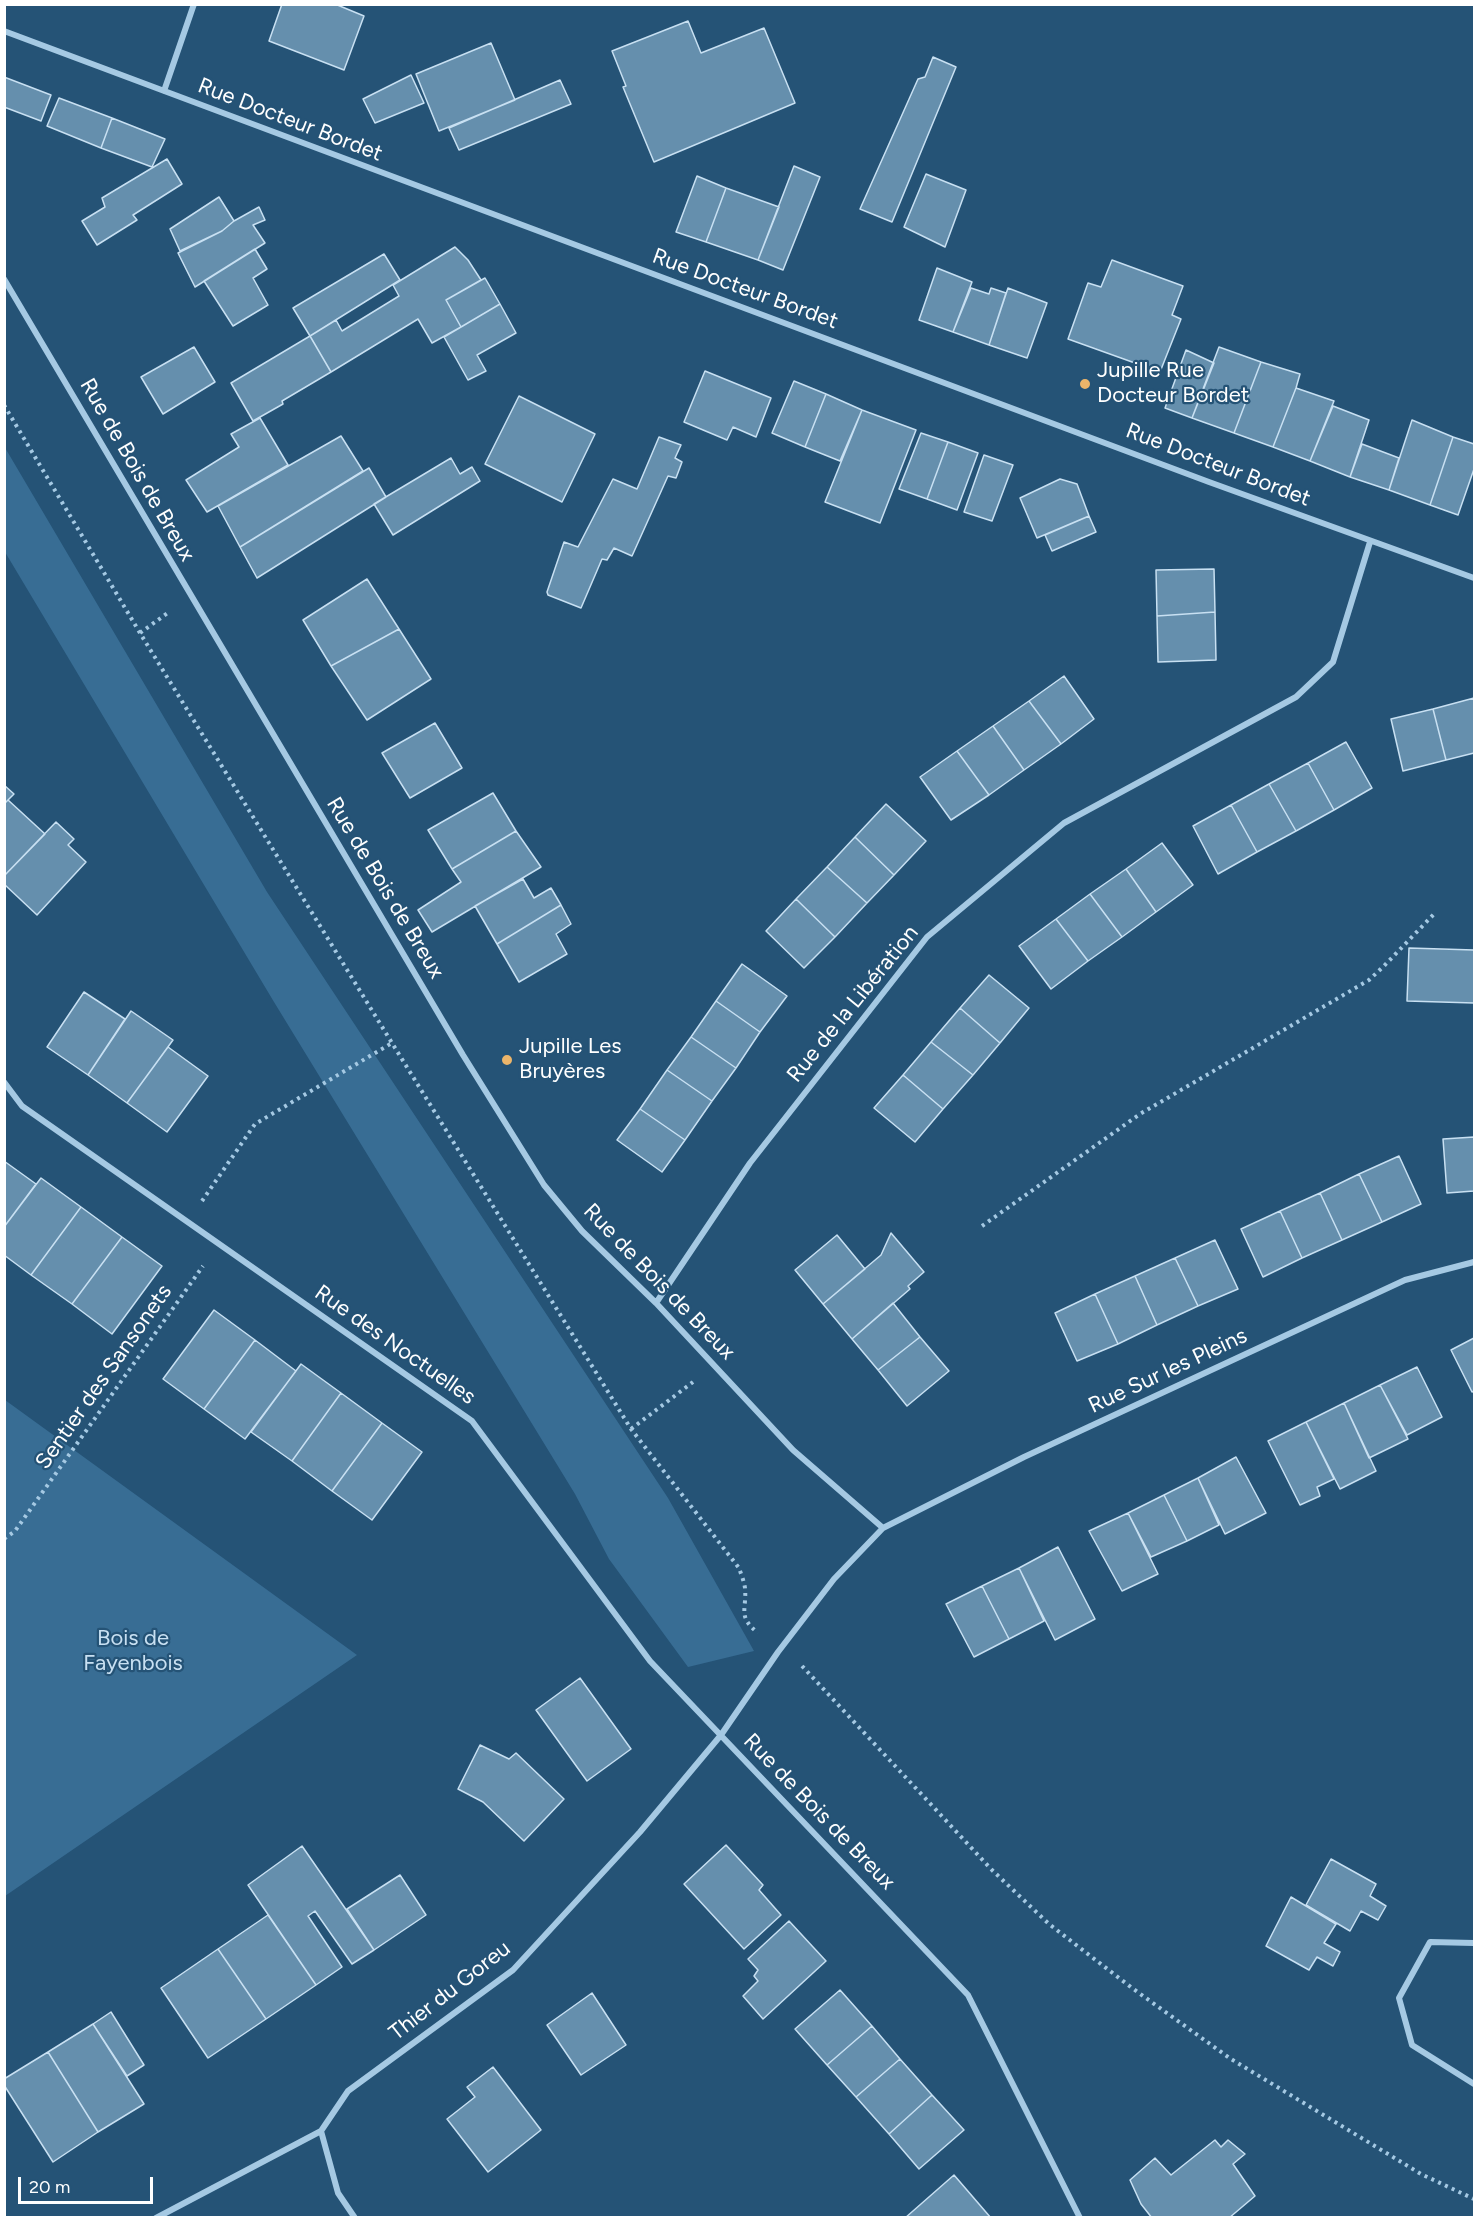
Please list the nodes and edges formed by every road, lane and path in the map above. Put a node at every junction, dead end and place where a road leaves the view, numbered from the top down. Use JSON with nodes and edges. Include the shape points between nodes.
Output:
{"nodes":[{"id":1,"x":194,"y":4,"type":"edge"},
{"id":2,"x":4,"y":31,"type":"edge"},
{"id":3,"x":164,"y":91,"type":"junction"},
{"id":4,"x":4,"y":279,"type":"edge"},
{"id":5,"x":4,"y":405,"type":"edge"},
{"id":6,"x":1370,"y":542,"type":"junction"},
{"id":7,"x":1474,"y":578,"type":"edge"},
{"id":8,"x":191,"y":597,"type":"junction"},
{"id":9,"x":140,"y":633,"type":"junction"},
{"id":10,"x":1434,"y":914,"type":"dead end"},
{"id":11,"x":392,"y":1043,"type":"junction"},
{"id":12,"x":4,"y":1082,"type":"edge"},
{"id":13,"x":188,"y":1222,"type":"junction"},
{"id":14,"x":982,"y":1226,"type":"dead end"},
{"id":15,"x":219,"y":1243,"type":"junction"},
{"id":16,"x":1474,"y":1263,"type":"edge"},
{"id":17,"x":656,"y":1303,"type":"junction"},
{"id":18,"x":715,"y":1365,"type":"junction"},
{"id":19,"x":631,"y":1429,"type":"junction"},
{"id":20,"x":882,"y":1528,"type":"junction"},
{"id":21,"x":4,"y":1539,"type":"edge"},
{"id":22,"x":739,"y":1568,"type":"dead end"},
{"id":23,"x":816,"y":1681,"type":"dead end"},
{"id":24,"x":721,"y":1735,"type":"junction"},
{"id":25,"x":1474,"y":1942,"type":"edge"},
{"id":26,"x":1474,"y":2084,"type":"edge"},
{"id":27,"x":321,"y":2131,"type":"junction"},
{"id":28,"x":1474,"y":2199,"type":"edge"},
{"id":29,"x":156,"y":2217,"type":"edge"},
{"id":30,"x":355,"y":2217,"type":"edge"},
{"id":31,"x":1080,"y":2217,"type":"edge"}],
"edges":[{"from":1,"to":3,"type":"street"},
{"from":2,"to":3,"type":"street","name":"Rue Docteur Bordet"},
{"from":3,"to":6,"type":"street","name":"Rue Docteur Bordet"},
{"from":4,"to":8,"type":"street","name":"Rue de Bois de Breux"},
{"from":5,"to":9,"type":"path"},
{"from":6,"to":7,"type":"street","name":"Rue Docteur Bordet"},
{"from":6,"to":17,"type":"street","name":"Rue de la Libération","via":[[1333,662],[1296,697],[1064,823],[927,937],[750,1163]]},
{"from":8,"to":9,"type":"path"},
{"from":8,"to":17,"type":"street","name":"Rue de Bois de Breux","via":[[544,1185],[582,1231]]},
{"from":9,"to":11,"type":"path"},
{"from":10,"to":14,"type":"path","via":[[1369,980],[1140,1113]]},
{"from":11,"to":13,"type":"path","via":[[255,1124]]},
{"from":11,"to":19,"type":"path"},
{"from":12,"to":13,"type":"street","name":"Rue des Noctuelles","via":[[22,1106]]},
{"from":13,"to":15,"type":"street","name":"Rue des Noctuelles"},
{"from":15,"to":21,"type":"path","name":"Sentier des Sansonets","via":[[15,1531]]},
{"from":15,"to":24,"type":"street","name":"Rue des Noctuelles","via":[[472,1421],[650,1661]]},
{"from":16,"to":20,"type":"street","name":"Rue Sur les Pleins","via":[[1405,1280],[1024,1457]]},
{"from":17,"to":18,"type":"street","name":"Rue de Bois de Breux"},
{"from":18,"to":19,"type":"path"},
{"from":18,"to":20,"type":"street","name":"Rue de Bois de Breux","via":[[793,1450]]},
{"from":19,"to":22,"type":"path"},
{"from":20,"to":24,"type":"street","name":"Rue de Bois de Breux","via":[[834,1579]]},
{"from":23,"to":28,"type":"path","via":[[984,1862],[1049,1924],[1231,2060],[1421,2174]]},
{"from":24,"to":27,"type":"street","name":"Thier du Goreu","via":[[640,1832],[513,1970],[348,2091]]},
{"from":24,"to":31,"type":"street","name":"Rue de Bois de Breux","via":[[968,1995]]},
{"from":25,"to":26,"type":"street","via":[[1430,1942],[1399,1998],[1412,2045]]},
{"from":27,"to":29,"type":"street","name":"Thier du Goreu"},
{"from":27,"to":30,"type":"street","via":[[338,2193]]}]}
